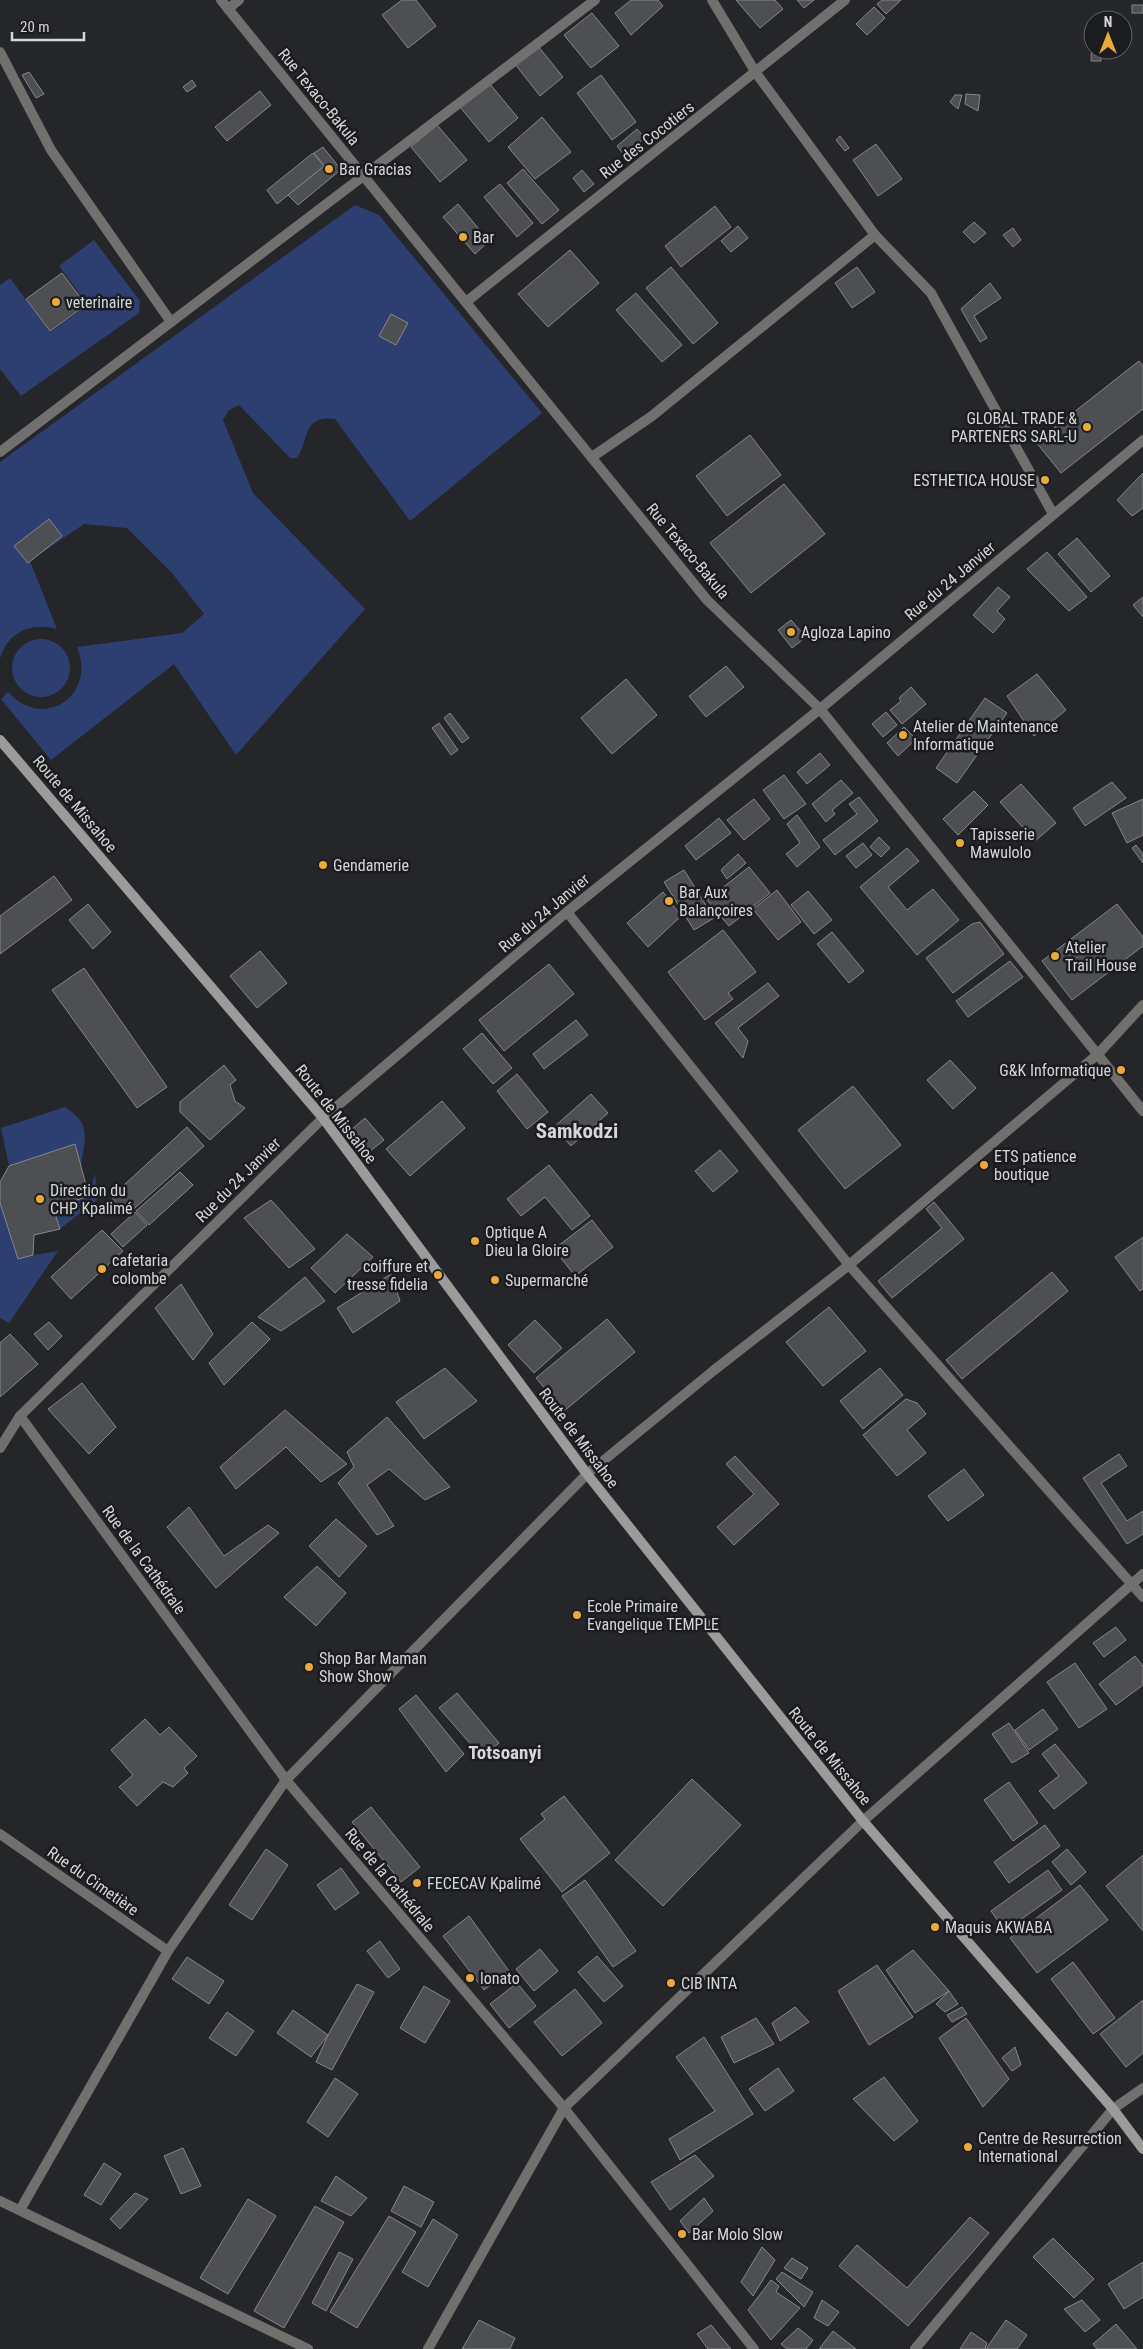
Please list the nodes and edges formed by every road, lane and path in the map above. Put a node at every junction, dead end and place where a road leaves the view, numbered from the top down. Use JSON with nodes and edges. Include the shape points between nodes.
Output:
{"nodes":[{"id":1,"x":221,"y":0,"type":"edge"},
{"id":2,"x":239,"y":0,"type":"edge"},
{"id":3,"x":595,"y":0,"type":"edge"},
{"id":4,"x":712,"y":0,"type":"edge"},
{"id":5,"x":845,"y":0,"type":"edge"},
{"id":6,"x":228,"y":8,"type":"junction"},
{"id":7,"x":0,"y":52,"type":"edge"},
{"id":8,"x":756,"y":73,"type":"junction"},
{"id":9,"x":363,"y":176,"type":"junction"},
{"id":10,"x":875,"y":235,"type":"junction"},
{"id":11,"x":466,"y":302,"type":"junction"},
{"id":12,"x":171,"y":322,"type":"junction"},
{"id":13,"x":1143,"y":440,"type":"edge"},
{"id":14,"x":0,"y":452,"type":"edge"},
{"id":15,"x":592,"y":458,"type":"junction"},
{"id":16,"x":1053,"y":514,"type":"junction"},
{"id":17,"x":820,"y":709,"type":"junction"},
{"id":18,"x":0,"y":740,"type":"edge"},
{"id":19,"x":567,"y":912,"type":"junction"},
{"id":20,"x":1143,"y":1004,"type":"edge"},
{"id":21,"x":1098,"y":1054,"type":"junction"},
{"id":22,"x":1143,"y":1111,"type":"edge"},
{"id":23,"x":323,"y":1118,"type":"junction"},
{"id":24,"x":848,"y":1265,"type":"junction"},
{"id":25,"x":20,"y":1416,"type":"junction"},
{"id":26,"x":0,"y":1448,"type":"edge"},
{"id":27,"x":587,"y":1474,"type":"junction"},
{"id":28,"x":1143,"y":1574,"type":"edge"},
{"id":29,"x":1134,"y":1584,"type":"junction"},
{"id":30,"x":1143,"y":1597,"type":"edge"},
{"id":31,"x":286,"y":1780,"type":"junction"},
{"id":32,"x":863,"y":1821,"type":"junction"},
{"id":33,"x":0,"y":1834,"type":"edge"},
{"id":34,"x":168,"y":1951,"type":"junction"},
{"id":35,"x":1143,"y":2088,"type":"edge"},
{"id":36,"x":564,"y":2108,"type":"junction"},
{"id":37,"x":1113,"y":2109,"type":"junction"},
{"id":38,"x":1143,"y":2149,"type":"edge"},
{"id":39,"x":0,"y":2201,"type":"edge"},
{"id":40,"x":20,"y":2210,"type":"junction"},
{"id":41,"x":308,"y":2349,"type":"edge"},
{"id":42,"x":428,"y":2349,"type":"edge"},
{"id":43,"x":754,"y":2349,"type":"edge"},
{"id":44,"x":915,"y":2349,"type":"edge"}],
"edges":[{"from":1,"to":6,"type":"street","name":"Rue Texaco-Bakula"},
{"from":2,"to":6,"type":"street"},
{"from":3,"to":9,"type":"street"},
{"from":4,"to":8,"type":"street"},
{"from":5,"to":8,"type":"street","name":"Rue des Cocotiers"},
{"from":6,"to":9,"type":"street","name":"Rue Texaco-Bakula"},
{"from":7,"to":12,"type":"street","via":[[51,150]]},
{"from":8,"to":10,"type":"street"},
{"from":8,"to":11,"type":"street","name":"Rue des Cocotiers"},
{"from":9,"to":11,"type":"street","name":"Rue Texaco-Bakula"},
{"from":9,"to":12,"type":"street"},
{"from":10,"to":15,"type":"street","via":[[652,416]]},
{"from":10,"to":16,"type":"street","via":[[931,293]]},
{"from":11,"to":15,"type":"street","name":"Rue Texaco-Bakula"},
{"from":12,"to":14,"type":"street"},
{"from":13,"to":16,"type":"street","name":"Rue du 24 Janvier"},
{"from":15,"to":17,"type":"street","name":"Rue Texaco-Bakula","via":[[707,600]]},
{"from":16,"to":17,"type":"street","name":"Rue du 24 Janvier"},
{"from":17,"to":19,"type":"street","name":"Rue du 24 Janvier"},
{"from":17,"to":21,"type":"street","name":"Rue Texaco-Bakula"},
{"from":18,"to":23,"type":"main road","name":"Route de Missahoe"},
{"from":19,"to":23,"type":"street","name":"Rue du 24 Janvier"},
{"from":19,"to":24,"type":"street"},
{"from":20,"to":21,"type":"street"},
{"from":21,"to":22,"type":"street","name":"Rue Texaco-Bakula"},
{"from":21,"to":24,"type":"street"},
{"from":23,"to":25,"type":"street","name":"Rue du 24 Janvier"},
{"from":23,"to":27,"type":"main road","name":"Route de Missahoe"},
{"from":24,"to":27,"type":"street"},
{"from":24,"to":29,"type":"street"},
{"from":25,"to":26,"type":"street","name":"Rue du 24 Janvier"},
{"from":25,"to":31,"type":"street","name":"Rue de la Cathédrale"},
{"from":27,"to":31,"type":"street"},
{"from":27,"to":32,"type":"main road","name":"Route de Missahoe"},
{"from":28,"to":29,"type":"street"},
{"from":29,"to":30,"type":"street"},
{"from":29,"to":32,"type":"street"},
{"from":31,"to":34,"type":"street"},
{"from":31,"to":36,"type":"street","name":"Rue de la Cathédrale"},
{"from":32,"to":36,"type":"street"},
{"from":32,"to":37,"type":"main road","name":"Route de Missahoe"},
{"from":33,"to":34,"type":"street","name":"Rue du Cimetière"},
{"from":34,"to":40,"type":"street"},
{"from":35,"to":37,"type":"street"},
{"from":36,"to":42,"type":"street"},
{"from":36,"to":43,"type":"street","name":"Rue de la Cathédrale"},
{"from":37,"to":38,"type":"main road","name":"Route de Missahoe"},
{"from":37,"to":44,"type":"street"},
{"from":39,"to":40,"type":"street"},
{"from":40,"to":41,"type":"street"}]}
